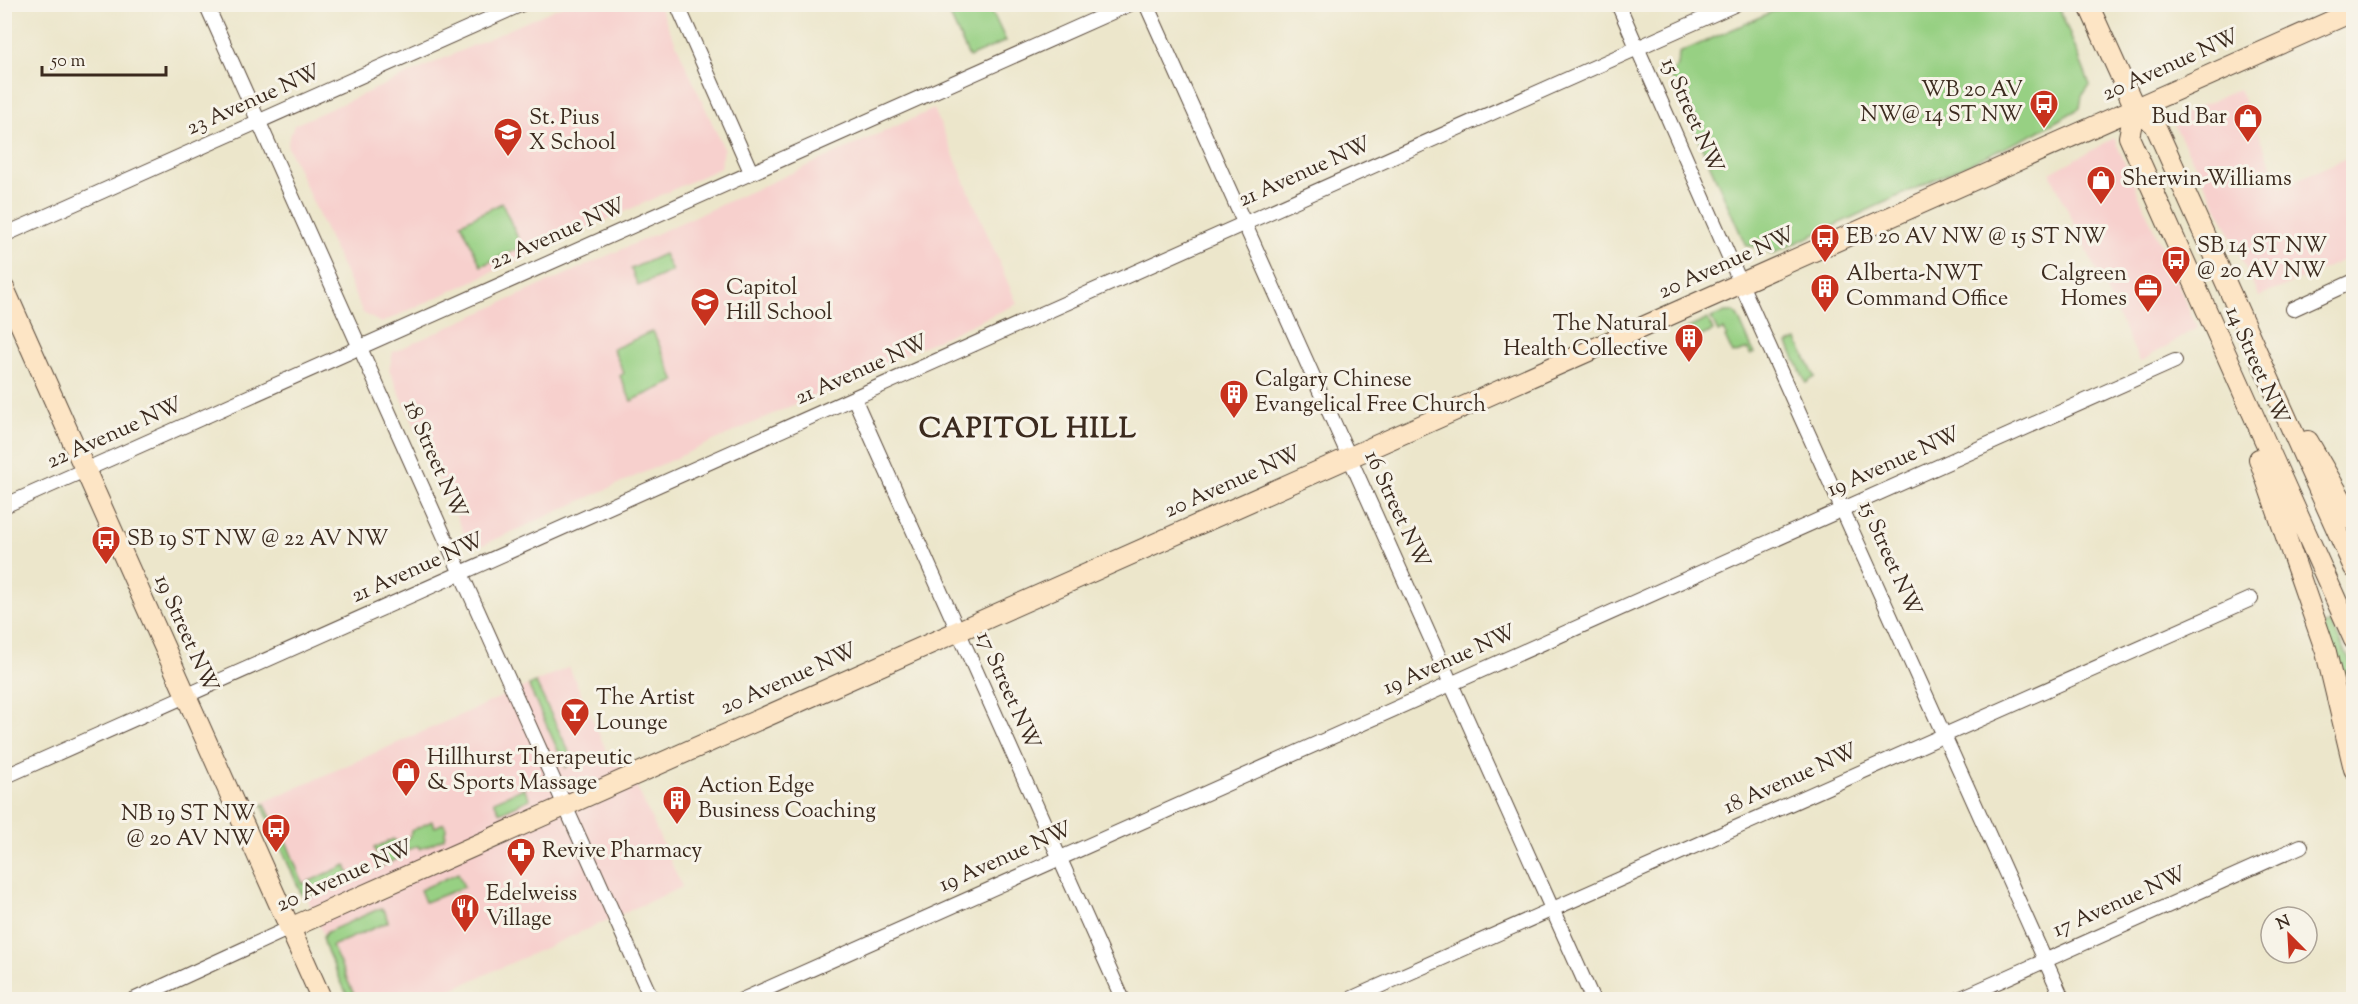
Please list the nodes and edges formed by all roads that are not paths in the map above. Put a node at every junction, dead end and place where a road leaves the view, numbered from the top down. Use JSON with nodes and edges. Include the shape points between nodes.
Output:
{"nodes":[{"id":1,"x":206,"y":4,"type":"edge"},
{"id":2,"x":522,"y":4,"type":"edge"},
{"id":3,"x":677,"y":4,"type":"edge"},
{"id":4,"x":1130,"y":4,"type":"edge"},
{"id":5,"x":1146,"y":4,"type":"edge"},
{"id":6,"x":1618,"y":4,"type":"edge"},
{"id":7,"x":1736,"y":4,"type":"edge"},
{"id":8,"x":2088,"y":4,"type":"edge"},
{"id":9,"x":2354,"y":11,"type":"edge"},
{"id":10,"x":1638,"y":48,"type":"junction"},
{"id":11,"x":2135,"y":108,"type":"junction"},
{"id":12,"x":259,"y":122,"type":"junction"},
{"id":13,"x":751,"y":172,"type":"junction"},
{"id":14,"x":1244,"y":224,"type":"junction"},
{"id":15,"x":4,"y":235,"type":"edge"},
{"id":16,"x":2354,"y":281,"type":"edge"},
{"id":17,"x":1741,"y":284,"type":"junction"},
{"id":18,"x":4,"y":288,"type":"edge"},
{"id":19,"x":2293,"y":309,"type":"dead end"},
{"id":20,"x":360,"y":346,"type":"junction"},
{"id":21,"x":2175,"y":361,"type":"dead end"},
{"id":22,"x":2265,"y":369,"type":"junction"},
{"id":23,"x":2236,"y":381,"type":"junction"},
{"id":24,"x":854,"y":398,"type":"junction"},
{"id":25,"x":1349,"y":458,"type":"junction"},
{"id":26,"x":86,"y":470,"type":"junction"},
{"id":27,"x":4,"y":506,"type":"edge"},
{"id":28,"x":1843,"y":508,"type":"junction"},
{"id":29,"x":2354,"y":521,"type":"edge"},
{"id":30,"x":2354,"y":568,"type":"edge"},
{"id":31,"x":462,"y":572,"type":"junction"},
{"id":32,"x":2251,"y":599,"type":"dead end"},
{"id":33,"x":957,"y":631,"type":"junction"},
{"id":34,"x":2354,"y":640,"type":"edge"},
{"id":35,"x":1451,"y":683,"type":"junction"},
{"id":36,"x":187,"y":695,"type":"junction"},
{"id":37,"x":1944,"y":735,"type":"junction"},
{"id":38,"x":2354,"y":769,"type":"edge"},
{"id":39,"x":4,"y":777,"type":"edge"},
{"id":40,"x":565,"y":806,"type":"junction"},
{"id":41,"x":2301,"y":846,"type":"dead end"},
{"id":42,"x":1059,"y":858,"type":"junction"},
{"id":43,"x":1552,"y":908,"type":"junction"},
{"id":44,"x":290,"y":928,"type":"junction"},
{"id":45,"x":2045,"y":960,"type":"junction"},
{"id":46,"x":133,"y":999,"type":"edge"},
{"id":47,"x":322,"y":999,"type":"edge"},
{"id":48,"x":652,"y":999,"type":"edge"},
{"id":49,"x":742,"y":999,"type":"edge"},
{"id":50,"x":1124,"y":999,"type":"edge"},
{"id":51,"x":1348,"y":999,"type":"edge"},
{"id":52,"x":1593,"y":999,"type":"edge"},
{"id":53,"x":1957,"y":999,"type":"edge"},
{"id":54,"x":2063,"y":999,"type":"edge"}],
"edges":[{"from":1,"to":12,"type":"street","name":"18 Street NW"},
{"from":2,"to":12,"type":"street","name":"23 Avenue NW"},
{"from":3,"to":13,"type":"street"},
{"from":4,"to":13,"type":"street","name":"22 Avenue NW"},
{"from":5,"to":14,"type":"street","name":"16 Street NW"},
{"from":6,"to":10,"type":"street","name":"15 Street NW"},
{"from":7,"to":10,"type":"street","name":"21 Avenue NW"},
{"from":8,"to":11,"type":"street","name":"14 Street NW"},
{"from":9,"to":11,"type":"street","name":"20 Avenue NW"},
{"from":10,"to":14,"type":"street","name":"21 Avenue NW"},
{"from":10,"to":17,"type":"street","name":"15 Street NW"},
{"from":11,"to":17,"type":"street","name":"20 Avenue NW"},
{"from":11,"to":22,"type":"street","name":"14 Street NW","via":[[2156,125]]},
{"from":11,"to":23,"type":"street","name":"14 Street NW","via":[[2129,137]]},
{"from":12,"to":15,"type":"street","name":"23 Avenue NW"},
{"from":12,"to":20,"type":"street","name":"18 Street NW"},
{"from":13,"to":20,"type":"street","name":"22 Avenue NW"},
{"from":14,"to":24,"type":"street","name":"21 Avenue NW"},
{"from":14,"to":25,"type":"street","name":"16 Street NW"},
{"from":16,"to":19,"type":"street"},
{"from":17,"to":25,"type":"street","name":"20 Avenue NW"},
{"from":17,"to":28,"type":"street","name":"15 Street NW"},
{"from":18,"to":26,"type":"street","name":"19 Street NW"},
{"from":20,"to":26,"type":"street","name":"22 Avenue NW"},
{"from":20,"to":31,"type":"street","name":"18 Street NW"},
{"from":21,"to":28,"type":"street","name":"19 Avenue NW"},
{"from":22,"to":29,"type":"street"},
{"from":22,"to":30,"type":"street","name":"14 Street NW"},
{"from":23,"to":34,"type":"street","name":"14 Street NW"},
{"from":23,"to":38,"type":"street","via":[[2326,652]]},
{"from":24,"to":31,"type":"street","name":"21 Avenue NW"},
{"from":24,"to":33,"type":"street","name":"17 Street NW"},
{"from":25,"to":33,"type":"street","name":"20 Avenue NW"},
{"from":25,"to":35,"type":"street","name":"16 Street NW"},
{"from":26,"to":27,"type":"street","name":"22 Avenue NW"},
{"from":26,"to":36,"type":"street","name":"19 Street NW"},
{"from":28,"to":35,"type":"street","name":"19 Avenue NW"},
{"from":28,"to":37,"type":"street","name":"15 Street NW"},
{"from":31,"to":36,"type":"street","name":"21 Avenue NW"},
{"from":31,"to":40,"type":"street","name":"18 Street NW"},
{"from":32,"to":37,"type":"street","name":"18 Avenue NW"},
{"from":33,"to":40,"type":"street","name":"20 Avenue NW"},
{"from":33,"to":42,"type":"street","name":"17 Street NW"},
{"from":35,"to":42,"type":"street","name":"19 Avenue NW"},
{"from":35,"to":43,"type":"street","name":"16 Street NW"},
{"from":36,"to":39,"type":"street","name":"21 Avenue NW"},
{"from":36,"to":44,"type":"street","name":"19 Street NW"},
{"from":37,"to":43,"type":"street","name":"18 Avenue NW"},
{"from":37,"to":45,"type":"street","name":"15 Street NW"},
{"from":40,"to":44,"type":"street","name":"20 Avenue NW"},
{"from":40,"to":48,"type":"street","name":"18 Street NW"},
{"from":41,"to":45,"type":"street","name":"17 Avenue NW"},
{"from":42,"to":49,"type":"street","name":"19 Avenue NW"},
{"from":42,"to":50,"type":"street","name":"17 Street NW"},
{"from":43,"to":51,"type":"street","name":"18 Avenue NW"},
{"from":43,"to":52,"type":"street","name":"16 Street NW"},
{"from":44,"to":46,"type":"street","name":"20 Avenue NW"},
{"from":44,"to":47,"type":"street","name":"19 Street NW"},
{"from":45,"to":53,"type":"street","name":"17 Avenue NW"},
{"from":45,"to":54,"type":"street","name":"15 Street NW"}]}
